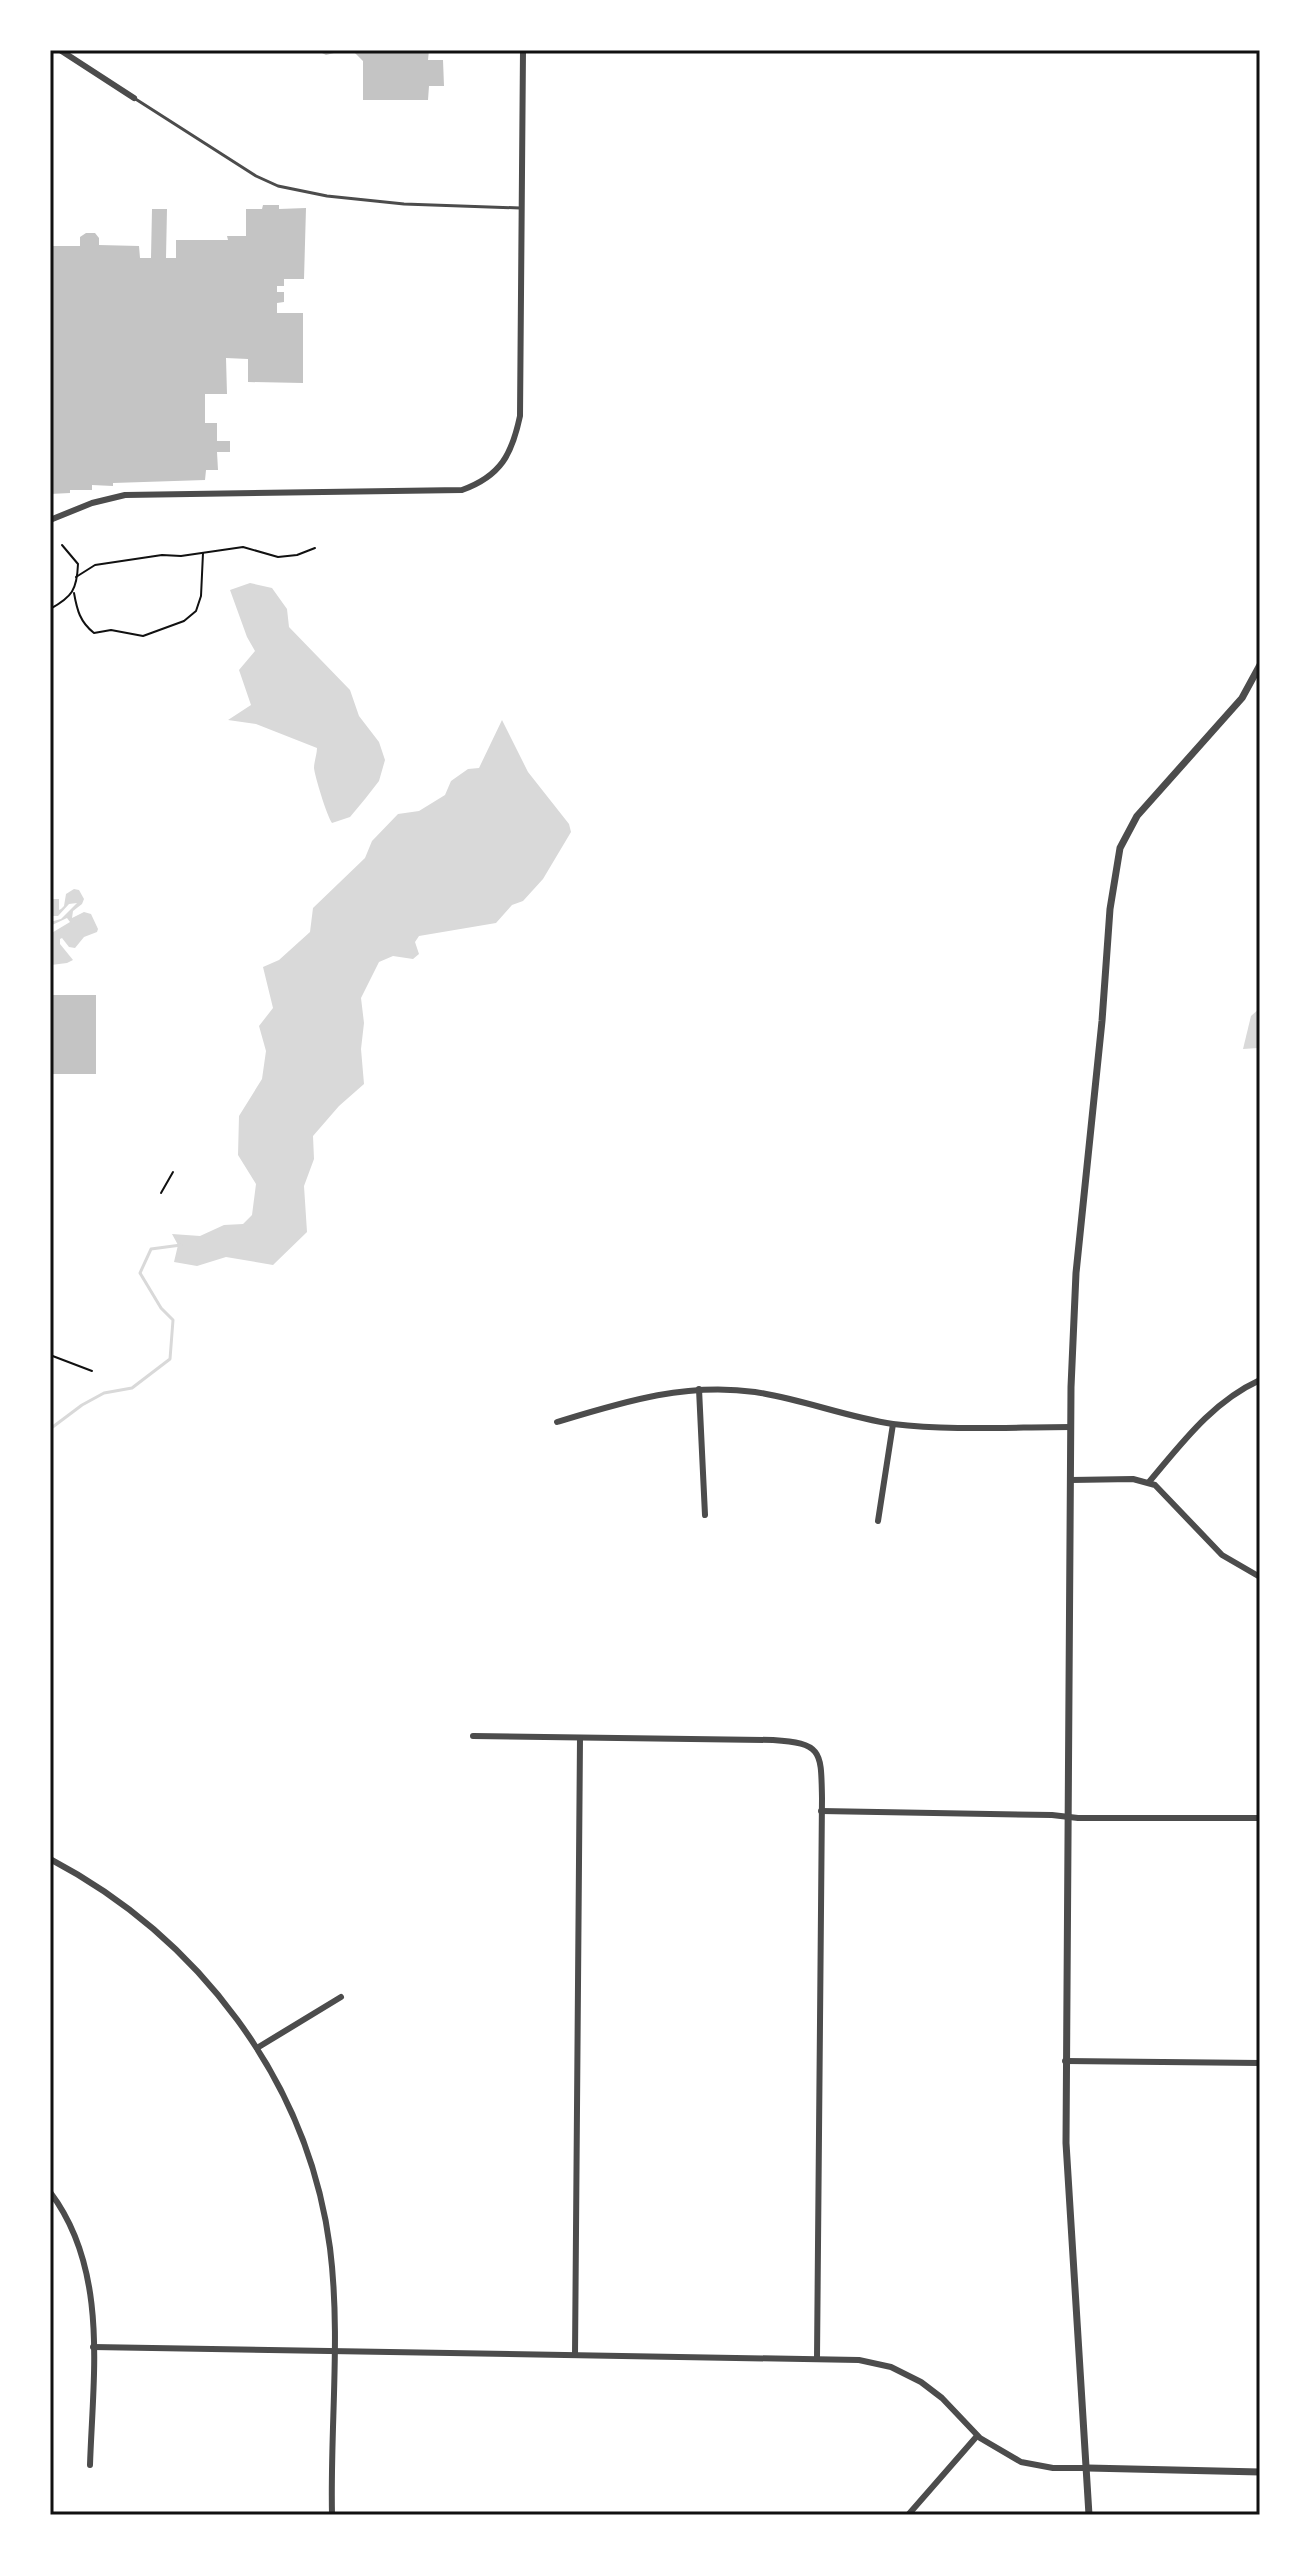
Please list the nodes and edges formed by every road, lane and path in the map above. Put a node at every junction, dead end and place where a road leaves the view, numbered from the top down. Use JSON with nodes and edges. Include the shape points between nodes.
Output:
{"nodes":[{"id":1,"x":60,"y":50,"type":"edge"},
{"id":2,"x":523,"y":50,"type":"edge"},
{"id":3,"x":134,"y":98,"type":"joint"},
{"id":4,"x":523,"y":208,"type":"junction"},
{"id":5,"x":50,"y":520,"type":"edge"},
{"id":6,"x":62,"y":545,"type":"dead end"},
{"id":7,"x":315,"y":548,"type":"dead end"},
{"id":8,"x":203,"y":553,"type":"junction"},
{"id":9,"x":76,"y":577,"type":"junction"},
{"id":10,"x":74,"y":593,"type":"junction"},
{"id":11,"x":50,"y":609,"type":"edge"},
{"id":12,"x":1260,"y":665,"type":"edge"},
{"id":13,"x":173,"y":1172,"type":"dead end"},
{"id":14,"x":161,"y":1193,"type":"dead end"},
{"id":15,"x":50,"y":1355,"type":"edge"},
{"id":16,"x":92,"y":1371,"type":"dead end"},
{"id":17,"x":1260,"y":1380,"type":"edge"},
{"id":18,"x":699,"y":1389,"type":"junction"},
{"id":19,"x":557,"y":1422,"type":"dead end"},
{"id":20,"x":893,"y":1424,"type":"junction"},
{"id":21,"x":1071,"y":1427,"type":"junction"},
{"id":22,"x":1071,"y":1480,"type":"junction"},
{"id":23,"x":1149,"y":1482,"type":"junction"},
{"id":24,"x":705,"y":1515,"type":"dead end"},
{"id":25,"x":878,"y":1521,"type":"dead end"},
{"id":26,"x":1260,"y":1577,"type":"edge"},
{"id":27,"x":473,"y":1736,"type":"dead end"},
{"id":28,"x":580,"y":1738,"type":"junction"},
{"id":29,"x":821,"y":1811,"type":"junction"},
{"id":30,"x":1068,"y":1817,"type":"junction"},
{"id":31,"x":1260,"y":1818,"type":"edge"},
{"id":32,"x":50,"y":1859,"type":"edge"},
{"id":33,"x":341,"y":1997,"type":"dead end"},
{"id":34,"x":257,"y":2048,"type":"junction"},
{"id":35,"x":1065,"y":2061,"type":"junction"},
{"id":36,"x":1260,"y":2063,"type":"edge"},
{"id":37,"x":50,"y":2192,"type":"edge"},
{"id":38,"x":93,"y":2347,"type":"junction"},
{"id":39,"x":333,"y":2352,"type":"junction"},
{"id":40,"x":575,"y":2355,"type":"junction"},
{"id":41,"x":817,"y":2358,"type":"junction"},
{"id":42,"x":977,"y":2436,"type":"junction"},
{"id":43,"x":90,"y":2465,"type":"dead end"},
{"id":44,"x":1088,"y":2468,"type":"junction"},
{"id":45,"x":1260,"y":2472,"type":"edge"},
{"id":46,"x":332,"y":2515,"type":"edge"},
{"id":47,"x":908,"y":2515,"type":"edge"},
{"id":48,"x":1089,"y":2515,"type":"edge"}],
"edges":[{"from":1,"to":3,"type":"street"},
{"from":2,"to":4,"type":"street"},
{"from":3,"to":4,"type":"lane","via":[[278,186],[404,204]]},
{"from":4,"to":5,"type":"street","via":[[520,416],[505,461],[491,475],[462,490],[439,492],[127,495]]},
{"from":6,"to":9,"type":"path","via":[[78,564]]},
{"from":7,"to":8,"type":"path","via":[[278,557],[243,547]]},
{"from":8,"to":9,"type":"path","via":[[95,565]]},
{"from":8,"to":10,"type":"path","via":[[196,611],[153,634],[94,633],[84,625]]},
{"from":9,"to":10,"type":"path"},
{"from":10,"to":11,"type":"path"},
{"from":12,"to":21,"type":"street","via":[[1247,692],[1137,816],[1120,848],[1075,1284]]},
{"from":13,"to":14,"type":"path"},
{"from":15,"to":16,"type":"path"},
{"from":17,"to":23,"type":"street","via":[[1214,1409]]},
{"from":18,"to":19,"type":"street","via":[[650,1395]]},
{"from":18,"to":20,"type":"street","via":[[755,1392]]},
{"from":18,"to":24,"type":"street"},
{"from":20,"to":21,"type":"street"},
{"from":20,"to":25,"type":"street"},
{"from":21,"to":22,"type":"street"},
{"from":22,"to":23,"type":"street"},
{"from":22,"to":30,"type":"street"},
{"from":23,"to":26,"type":"street","via":[[1222,1555]]},
{"from":27,"to":28,"type":"street"},
{"from":28,"to":29,"type":"street","via":[[805,1743],[821,1766]]},
{"from":28,"to":40,"type":"street"},
{"from":29,"to":30,"type":"street"},
{"from":29,"to":41,"type":"street"},
{"from":30,"to":31,"type":"street"},
{"from":30,"to":35,"type":"street"},
{"from":32,"to":34,"type":"street","via":[[161,1933],[212,1986]]},
{"from":33,"to":34,"type":"street"},
{"from":34,"to":39,"type":"street","via":[[296,2124],[318,2193],[330,2249]]},
{"from":35,"to":36,"type":"street"},
{"from":35,"to":44,"type":"street"},
{"from":37,"to":38,"type":"street","via":[[74,2234],[89,2280]]},
{"from":38,"to":39,"type":"street"},
{"from":38,"to":43,"type":"street"},
{"from":39,"to":40,"type":"street"},
{"from":39,"to":46,"type":"street"},
{"from":40,"to":41,"type":"street"},
{"from":41,"to":42,"type":"street","via":[[871,2361],[901,2371],[932,2389]]},
{"from":42,"to":44,"type":"street","via":[[1033,2466]]},
{"from":42,"to":47,"type":"street"},
{"from":44,"to":45,"type":"street"},
{"from":44,"to":48,"type":"street"}]}
